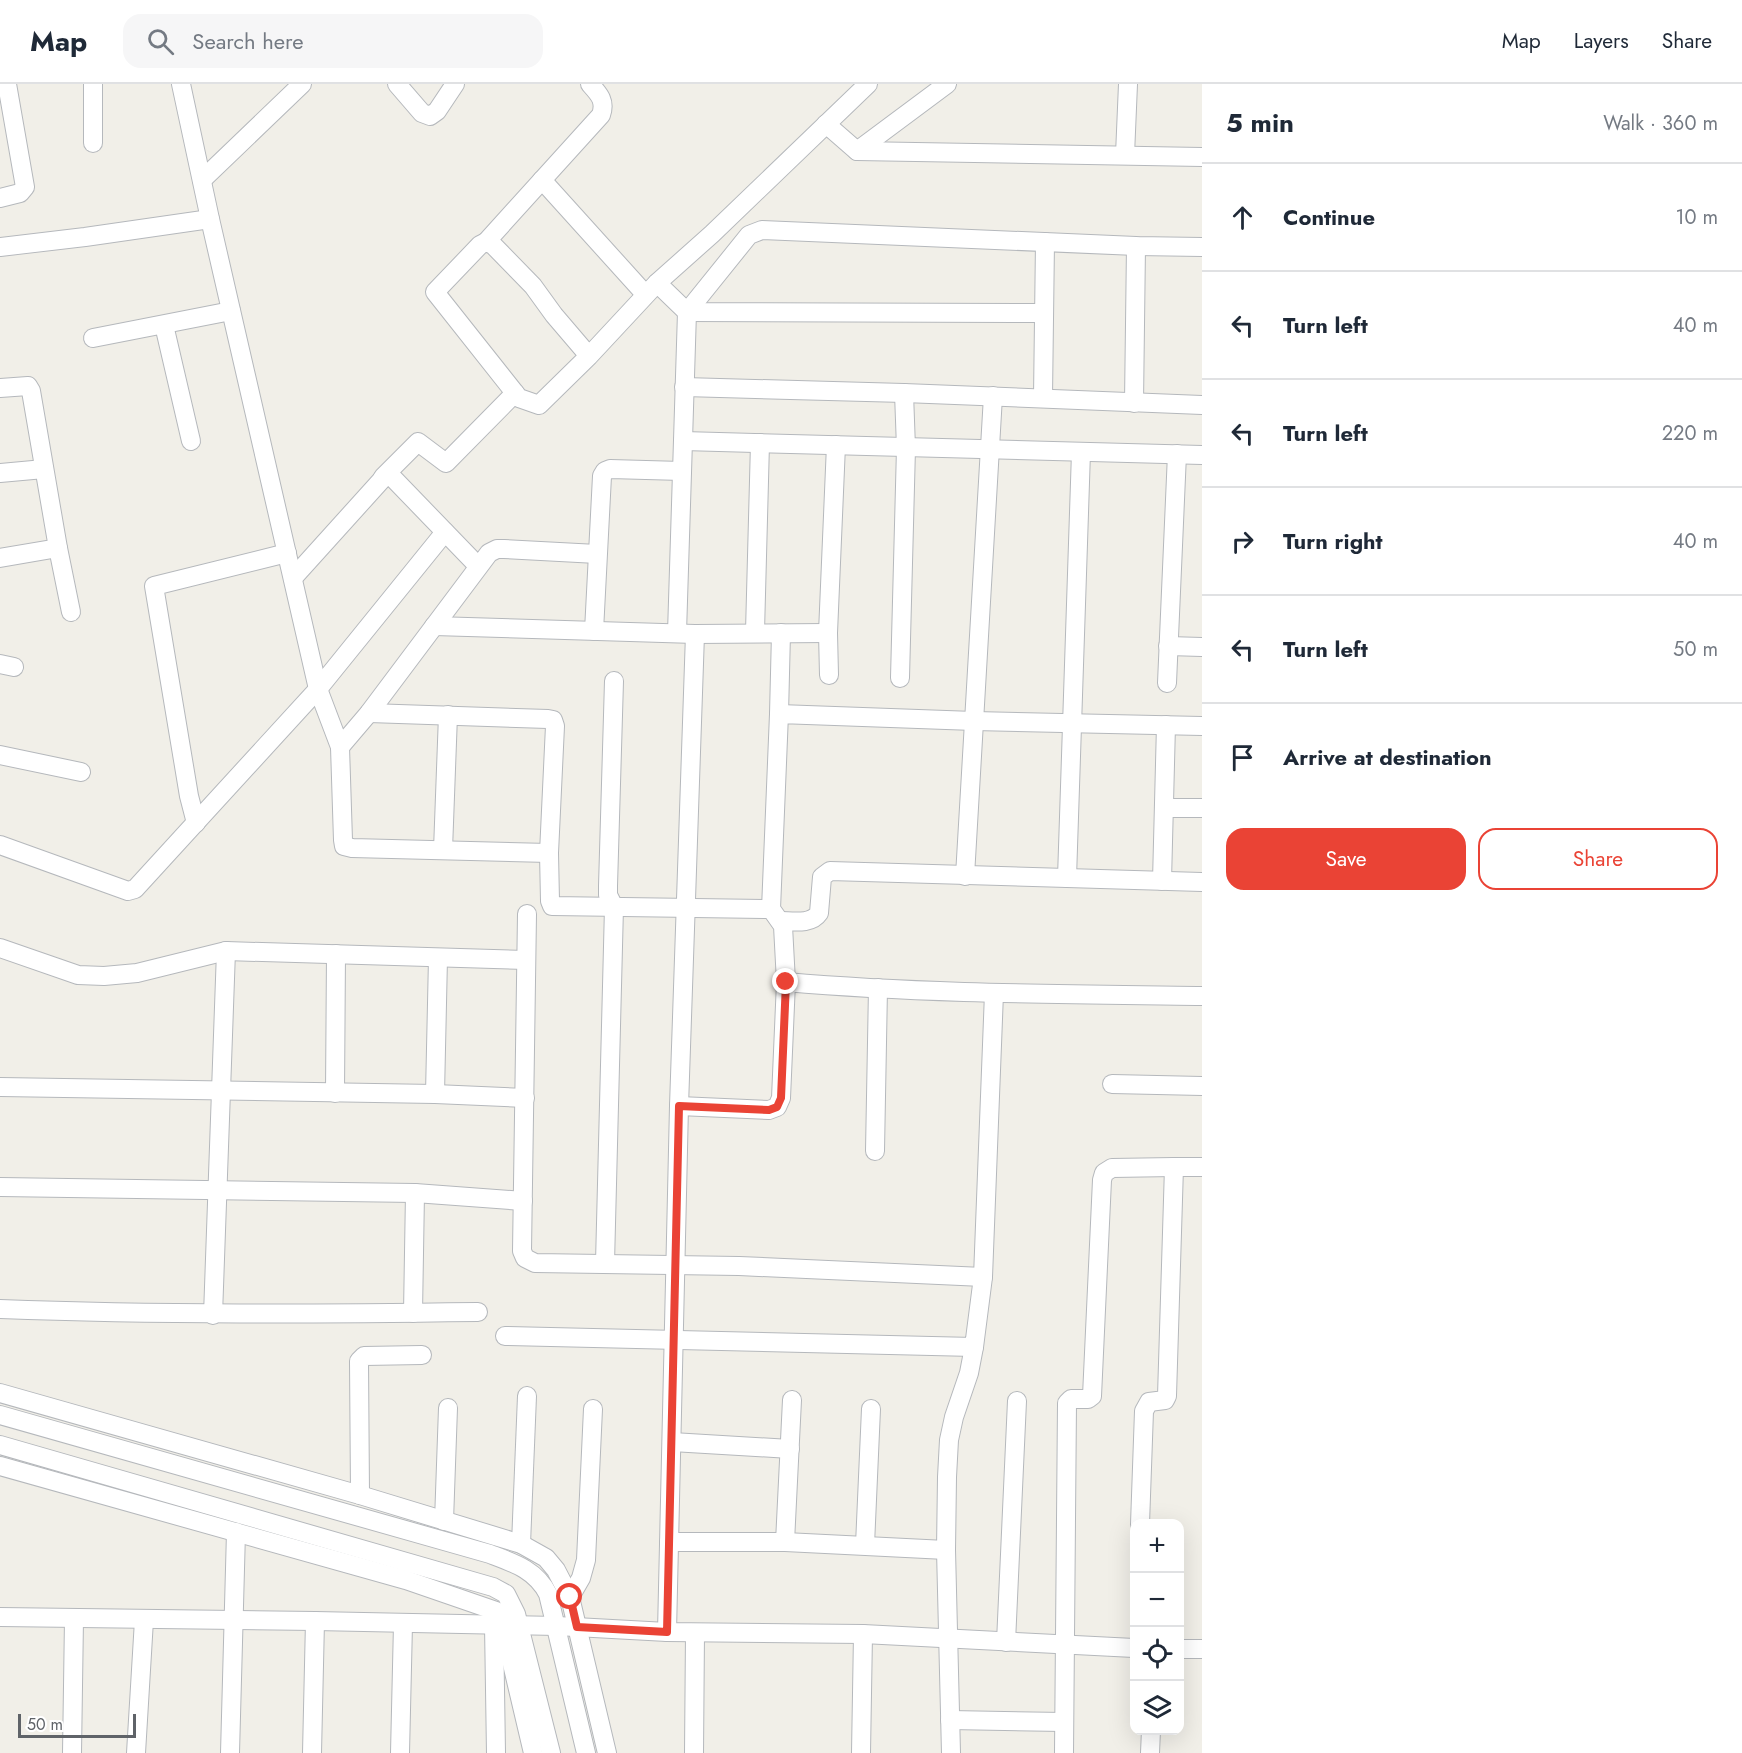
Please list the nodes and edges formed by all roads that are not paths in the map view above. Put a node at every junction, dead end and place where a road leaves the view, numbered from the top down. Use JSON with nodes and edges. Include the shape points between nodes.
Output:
{"nodes":[{"id":1,"x":7,"y":84,"type":"edge"},
{"id":2,"x":93,"y":84,"type":"edge"},
{"id":3,"x":181,"y":84,"type":"edge"},
{"id":4,"x":302,"y":84,"type":"edge"},
{"id":5,"x":398,"y":84,"type":"edge"},
{"id":6,"x":455,"y":84,"type":"edge"},
{"id":7,"x":590,"y":84,"type":"edge"},
{"id":8,"x":868,"y":84,"type":"edge"},
{"id":9,"x":947,"y":84,"type":"edge"},
{"id":10,"x":1128,"y":84,"type":"edge"},
{"id":11,"x":826,"y":124,"type":"junction"},
{"id":12,"x":93,"y":143,"type":"dead end"},
{"id":13,"x":857,"y":151,"type":"junction"},
{"id":14,"x":1125,"y":155,"type":"junction"},
{"id":15,"x":1202,"y":157,"type":"edge"},
{"id":16,"x":202,"y":180,"type":"junction"},
{"id":17,"x":542,"y":180,"type":"junction"},
{"id":18,"x":0,"y":198,"type":"edge"},
{"id":19,"x":210,"y":219,"type":"junction"},
{"id":20,"x":486,"y":242,"type":"junction"},
{"id":21,"x":1045,"y":242,"type":"junction"},
{"id":22,"x":1136,"y":246,"type":"junction"},
{"id":23,"x":0,"y":247,"type":"edge"},
{"id":24,"x":1202,"y":247,"type":"edge"},
{"id":25,"x":651,"y":289,"type":"junction"},
{"id":26,"x":231,"y":310,"type":"junction"},
{"id":27,"x":687,"y":312,"type":"junction"},
{"id":28,"x":1044,"y":314,"type":"junction"},
{"id":29,"x":164,"y":325,"type":"junction"},
{"id":30,"x":93,"y":338,"type":"dead end"},
{"id":31,"x":589,"y":356,"type":"junction"},
{"id":32,"x":684,"y":387,"type":"junction"},
{"id":33,"x":0,"y":388,"type":"edge"},
{"id":34,"x":515,"y":393,"type":"junction"},
{"id":35,"x":904,"y":393,"type":"junction"},
{"id":36,"x":993,"y":396,"type":"junction"},
{"id":37,"x":1043,"y":398,"type":"junction"},
{"id":38,"x":1134,"y":403,"type":"junction"},
{"id":39,"x":1202,"y":405,"type":"edge"},
{"id":40,"x":190,"y":441,"type":"dead end"},
{"id":41,"x":683,"y":441,"type":"junction"},
{"id":42,"x":760,"y":443,"type":"junction"},
{"id":43,"x":836,"y":445,"type":"junction"},
{"id":44,"x":906,"y":448,"type":"junction"},
{"id":45,"x":989,"y":448,"type":"junction"},
{"id":46,"x":1081,"y":452,"type":"junction"},
{"id":47,"x":1177,"y":454,"type":"junction"},
{"id":48,"x":1202,"y":455,"type":"edge"},
{"id":49,"x":44,"y":469,"type":"junction"},
{"id":50,"x":682,"y":471,"type":"junction"},
{"id":51,"x":0,"y":473,"type":"edge"},
{"id":52,"x":384,"y":477,"type":"junction"},
{"id":53,"x":445,"y":532,"type":"junction"},
{"id":54,"x":58,"y":548,"type":"junction"},
{"id":55,"x":287,"y":553,"type":"junction"},
{"id":56,"x":597,"y":554,"type":"junction"},
{"id":57,"x":0,"y":558,"type":"edge"},
{"id":58,"x":478,"y":566,"type":"junction"},
{"id":59,"x":293,"y":578,"type":"junction"},
{"id":60,"x":72,"y":612,"type":"dead end"},
{"id":61,"x":434,"y":626,"type":"junction"},
{"id":62,"x":594,"y":631,"type":"junction"},
{"id":63,"x":755,"y":632,"type":"junction"},
{"id":64,"x":781,"y":633,"type":"junction"},
{"id":65,"x":828,"y":633,"type":"junction"},
{"id":66,"x":686,"y":634,"type":"junction"},
{"id":67,"x":1168,"y":646,"type":"junction"},
{"id":68,"x":1202,"y":647,"type":"edge"},
{"id":69,"x":829,"y":675,"type":"dead end"},
{"id":70,"x":900,"y":678,"type":"dead end"},
{"id":71,"x":614,"y":681,"type":"dead end"},
{"id":72,"x":1167,"y":683,"type":"dead end"},
{"id":73,"x":318,"y":689,"type":"junction"},
{"id":74,"x":369,"y":713,"type":"junction"},
{"id":75,"x":779,"y":714,"type":"junction"},
{"id":76,"x":448,"y":715,"type":"junction"},
{"id":77,"x":974,"y":722,"type":"junction"},
{"id":78,"x":1071,"y":722,"type":"junction"},
{"id":79,"x":1166,"y":725,"type":"junction"},
{"id":80,"x":1202,"y":726,"type":"edge"},
{"id":81,"x":340,"y":747,"type":"junction"},
{"id":82,"x":0,"y":755,"type":"edge"},
{"id":83,"x":81,"y":772,"type":"dead end"},
{"id":84,"x":1164,"y":808,"type":"junction"},
{"id":85,"x":1202,"y":808,"type":"edge"},
{"id":86,"x":196,"y":823,"type":"junction"},
{"id":87,"x":0,"y":845,"type":"edge"},
{"id":88,"x":444,"y":850,"type":"junction"},
{"id":89,"x":549,"y":853,"type":"junction"},
{"id":90,"x":965,"y":876,"type":"junction"},
{"id":91,"x":1066,"y":878,"type":"junction"},
{"id":92,"x":1162,"y":881,"type":"junction"},
{"id":93,"x":1202,"y":882,"type":"edge"},
{"id":94,"x":614,"y":907,"type":"junction"},
{"id":95,"x":686,"y":908,"type":"junction"},
{"id":96,"x":527,"y":914,"type":"dead end"},
{"id":97,"x":776,"y":915,"type":"junction"},
{"id":98,"x":0,"y":948,"type":"edge"},
{"id":99,"x":226,"y":951,"type":"junction"},
{"id":100,"x":336,"y":954,"type":"junction"},
{"id":101,"x":438,"y":958,"type":"junction"},
{"id":102,"x":525,"y":960,"type":"junction"},
{"id":103,"x":786,"y":982,"type":"junction"},
{"id":104,"x":878,"y":988,"type":"junction"},
{"id":105,"x":994,"y":993,"type":"junction"},
{"id":106,"x":1202,"y":996,"type":"edge"},
{"id":107,"x":1112,"y":1084,"type":"dead end"},
{"id":108,"x":1202,"y":1086,"type":"edge"},
{"id":109,"x":0,"y":1087,"type":"edge"},
{"id":110,"x":221,"y":1091,"type":"junction"},
{"id":111,"x":335,"y":1093,"type":"junction"},
{"id":112,"x":435,"y":1094,"type":"junction"},
{"id":113,"x":525,"y":1098,"type":"junction"},
{"id":114,"x":679,"y":1106,"type":"junction"},
{"id":115,"x":875,"y":1150,"type":"dead end"},
{"id":116,"x":1174,"y":1167,"type":"junction"},
{"id":117,"x":1202,"y":1167,"type":"edge"},
{"id":118,"x":0,"y":1187,"type":"edge"},
{"id":119,"x":218,"y":1189,"type":"junction"},
{"id":120,"x":415,"y":1194,"type":"junction"},
{"id":121,"x":523,"y":1201,"type":"junction"},
{"id":122,"x":605,"y":1263,"type":"junction"},
{"id":123,"x":676,"y":1264,"type":"junction"},
{"id":124,"x":983,"y":1277,"type":"junction"},
{"id":125,"x":0,"y":1310,"type":"edge"},
{"id":126,"x":478,"y":1312,"type":"dead end"},
{"id":127,"x":412,"y":1313,"type":"junction"},
{"id":128,"x":213,"y":1315,"type":"junction"},
{"id":129,"x":505,"y":1336,"type":"dead end"},
{"id":130,"x":675,"y":1341,"type":"junction"},
{"id":131,"x":974,"y":1347,"type":"junction"},
{"id":132,"x":422,"y":1355,"type":"dead end"},
{"id":133,"x":0,"y":1393,"type":"edge"},
{"id":134,"x":527,"y":1396,"type":"dead end"},
{"id":135,"x":792,"y":1400,"type":"dead end"},
{"id":136,"x":1017,"y":1401,"type":"dead end"},
{"id":137,"x":448,"y":1408,"type":"dead end"},
{"id":138,"x":593,"y":1409,"type":"dead end"},
{"id":139,"x":871,"y":1409,"type":"dead end"},
{"id":140,"x":0,"y":1415,"type":"edge"},
{"id":141,"x":672,"y":1442,"type":"junction"},
{"id":142,"x":0,"y":1445,"type":"edge"},
{"id":143,"x":790,"y":1449,"type":"junction"},
{"id":144,"x":0,"y":1466,"type":"edge"},
{"id":145,"x":360,"y":1495,"type":"junction"},
{"id":146,"x":1140,"y":1519,"type":"edge"},
{"id":147,"x":444,"y":1521,"type":"junction"},
{"id":148,"x":236,"y":1532,"type":"junction"},
{"id":149,"x":669,"y":1542,"type":"junction"},
{"id":150,"x":785,"y":1542,"type":"junction"},
{"id":151,"x":520,"y":1544,"type":"junction"},
{"id":152,"x":866,"y":1545,"type":"junction"},
{"id":153,"x":946,"y":1550,"type":"junction"},
{"id":154,"x":570,"y":1597,"type":"junction"},
{"id":155,"x":0,"y":1617,"type":"edge"},
{"id":156,"x":74,"y":1619,"type":"junction"},
{"id":157,"x":144,"y":1620,"type":"junction"},
{"id":158,"x":233,"y":1620,"type":"junction"},
{"id":159,"x":315,"y":1621,"type":"junction"},
{"id":160,"x":404,"y":1624,"type":"junction"},
{"id":161,"x":506,"y":1626,"type":"junction"},
{"id":162,"x":557,"y":1626,"type":"junction"},
{"id":163,"x":577,"y":1627,"type":"junction"},
{"id":164,"x":667,"y":1632,"type":"junction"},
{"id":165,"x":695,"y":1633,"type":"junction"},
{"id":166,"x":863,"y":1634,"type":"junction"},
{"id":167,"x":949,"y":1639,"type":"junction"},
{"id":168,"x":1006,"y":1642,"type":"junction"},
{"id":169,"x":1065,"y":1645,"type":"junction"},
{"id":170,"x":1130,"y":1648,"type":"edge"},
{"id":171,"x":1184,"y":1649,"type":"edge"},
{"id":172,"x":1202,"y":1649,"type":"edge"},
{"id":173,"x":950,"y":1720,"type":"junction"},
{"id":174,"x":1064,"y":1722,"type":"junction"},
{"id":175,"x":1151,"y":1735,"type":"edge"},
{"id":176,"x":72,"y":1753,"type":"edge"},
{"id":177,"x":136,"y":1753,"type":"edge"},
{"id":178,"x":230,"y":1753,"type":"edge"},
{"id":179,"x":312,"y":1753,"type":"edge"},
{"id":180,"x":400,"y":1753,"type":"edge"},
{"id":181,"x":496,"y":1753,"type":"edge"},
{"id":182,"x":532,"y":1753,"type":"edge"},
{"id":183,"x":551,"y":1753,"type":"edge"},
{"id":184,"x":586,"y":1753,"type":"edge"},
{"id":185,"x":607,"y":1753,"type":"edge"},
{"id":186,"x":694,"y":1753,"type":"edge"},
{"id":187,"x":861,"y":1753,"type":"edge"},
{"id":188,"x":951,"y":1753,"type":"edge"},
{"id":189,"x":1064,"y":1753,"type":"edge"},
{"id":190,"x":1150,"y":1753,"type":"edge"}],
"edges":[{"from":1,"to":18,"type":"street","via":[[25,187],[20,193]]},
{"from":2,"to":12,"type":"street"},
{"from":3,"to":16,"type":"street"},
{"from":4,"to":16,"type":"street"},
{"from":5,"to":6,"type":"street","via":[[422,113],[430,116]]},
{"from":7,"to":17,"type":"street","via":[[603,101],[601,115]]},
{"from":8,"to":11,"type":"street"},
{"from":9,"to":13,"type":"street"},
{"from":10,"to":14,"type":"street"},
{"from":11,"to":13,"type":"street"},
{"from":11,"to":25,"type":"street"},
{"from":13,"to":14,"type":"street"},
{"from":14,"to":15,"type":"street"},
{"from":16,"to":19,"type":"street"},
{"from":17,"to":20,"type":"street"},
{"from":17,"to":25,"type":"street"},
{"from":19,"to":23,"type":"street"},
{"from":19,"to":26,"type":"street"},
{"from":20,"to":31,"type":"street","via":[[494,245],[533,286]]},
{"from":20,"to":34,"type":"street","via":[[435,292]]},
{"from":21,"to":22,"type":"street"},
{"from":21,"to":27,"type":"street","via":[[762,230],[749,236]]},
{"from":21,"to":28,"type":"street"},
{"from":22,"to":24,"type":"street"},
{"from":22,"to":38,"type":"street"},
{"from":25,"to":27,"type":"street"},
{"from":25,"to":31,"type":"street"},
{"from":26,"to":29,"type":"street"},
{"from":26,"to":55,"type":"street"},
{"from":27,"to":28,"type":"street"},
{"from":27,"to":32,"type":"street"},
{"from":28,"to":37,"type":"street"},
{"from":29,"to":30,"type":"street"},
{"from":29,"to":40,"type":"street"},
{"from":31,"to":34,"type":"street","via":[[539,405]]},
{"from":32,"to":35,"type":"street"},
{"from":32,"to":41,"type":"street"},
{"from":33,"to":49,"type":"street","via":[[22,385],[31,391]]},
{"from":34,"to":52,"type":"street","via":[[446,463],[418,442]]},
{"from":35,"to":36,"type":"street"},
{"from":35,"to":44,"type":"street"},
{"from":36,"to":37,"type":"street"},
{"from":36,"to":45,"type":"street"},
{"from":37,"to":38,"type":"street"},
{"from":38,"to":39,"type":"street"},
{"from":41,"to":42,"type":"street"},
{"from":41,"to":50,"type":"street"},
{"from":42,"to":43,"type":"street"},
{"from":42,"to":63,"type":"street"},
{"from":43,"to":44,"type":"street"},
{"from":43,"to":65,"type":"street"},
{"from":44,"to":45,"type":"street"},
{"from":44,"to":70,"type":"street"},
{"from":45,"to":46,"type":"street"},
{"from":45,"to":77,"type":"street"},
{"from":46,"to":47,"type":"street"},
{"from":46,"to":78,"type":"street"},
{"from":47,"to":48,"type":"street"},
{"from":47,"to":67,"type":"street"},
{"from":49,"to":51,"type":"street"},
{"from":49,"to":54,"type":"street"},
{"from":50,"to":56,"type":"street","via":[[605,471]]},
{"from":50,"to":66,"type":"street"},
{"from":52,"to":53,"type":"street","via":[[392,477]]},
{"from":52,"to":59,"type":"street"},
{"from":53,"to":58,"type":"street"},
{"from":53,"to":73,"type":"street"},
{"from":54,"to":57,"type":"street"},
{"from":54,"to":60,"type":"street"},
{"from":55,"to":59,"type":"street"},
{"from":55,"to":86,"type":"street","via":[[153,586]]},
{"from":56,"to":58,"type":"street","via":[[497,549]]},
{"from":56,"to":62,"type":"street"},
{"from":58,"to":61,"type":"street"},
{"from":59,"to":73,"type":"street"},
{"from":61,"to":62,"type":"street"},
{"from":61,"to":74,"type":"street"},
{"from":62,"to":66,"type":"street"},
{"from":63,"to":64,"type":"street"},
{"from":63,"to":66,"type":"street"},
{"from":64,"to":65,"type":"street"},
{"from":64,"to":75,"type":"street"},
{"from":65,"to":69,"type":"street"},
{"from":66,"to":95,"type":"street"},
{"from":67,"to":68,"type":"street"},
{"from":67,"to":72,"type":"street"},
{"from":71,"to":94,"type":"street","via":[[608,886]]},
{"from":73,"to":81,"type":"street"},
{"from":73,"to":86,"type":"street"},
{"from":74,"to":76,"type":"street"},
{"from":74,"to":81,"type":"street"},
{"from":75,"to":77,"type":"street"},
{"from":75,"to":97,"type":"street"},
{"from":76,"to":88,"type":"street"},
{"from":76,"to":89,"type":"street","via":[[553,720]]},
{"from":77,"to":78,"type":"street"},
{"from":77,"to":90,"type":"street"},
{"from":78,"to":79,"type":"street"},
{"from":78,"to":91,"type":"street"},
{"from":79,"to":80,"type":"street"},
{"from":79,"to":84,"type":"street"},
{"from":81,"to":88,"type":"street","via":[[344,846]]},
{"from":82,"to":83,"type":"street"},
{"from":84,"to":85,"type":"street"},
{"from":84,"to":92,"type":"street"},
{"from":86,"to":87,"type":"street","via":[[141,884],[128,891]]},
{"from":88,"to":89,"type":"street"},
{"from":89,"to":94,"type":"street","via":[[552,906]]},
{"from":90,"to":91,"type":"street"},
{"from":90,"to":97,"type":"street","via":[[830,871],[822,877],[816,918],[807,921]]},
{"from":91,"to":92,"type":"street"},
{"from":92,"to":93,"type":"street"},
{"from":94,"to":95,"type":"street"},
{"from":94,"to":122,"type":"street"},
{"from":95,"to":97,"type":"street"},
{"from":95,"to":114,"type":"street"},
{"from":96,"to":102,"type":"street"},
{"from":97,"to":103,"type":"street","via":[[783,926]]},
{"from":98,"to":99,"type":"street","via":[[78,975],[104,976],[137,973]]},
{"from":99,"to":100,"type":"street"},
{"from":99,"to":110,"type":"street"},
{"from":100,"to":101,"type":"street"},
{"from":100,"to":111,"type":"street"},
{"from":101,"to":102,"type":"street"},
{"from":101,"to":112,"type":"street"},
{"from":102,"to":113,"type":"street"},
{"from":103,"to":104,"type":"street"},
{"from":103,"to":114,"type":"street","via":[[781,1098],[777,1107],[769,1110]]},
{"from":104,"to":105,"type":"street"},
{"from":104,"to":115,"type":"street"},
{"from":105,"to":106,"type":"street"},
{"from":105,"to":124,"type":"street"},
{"from":107,"to":108,"type":"street"},
{"from":109,"to":110,"type":"street"},
{"from":110,"to":111,"type":"street"},
{"from":110,"to":119,"type":"street"},
{"from":111,"to":112,"type":"street"},
{"from":112,"to":113,"type":"street"},
{"from":113,"to":121,"type":"street"},
{"from":114,"to":123,"type":"street"},
{"from":116,"to":117,"type":"street"},
{"from":116,"to":146,"type":"street","via":[[1167,1396],[1165,1400],[1149,1402],[1144,1411]]},
{"from":116,"to":169,"type":"street","via":[[1112,1168],[1102,1180],[1092,1396],[1067,1403]]},
{"from":118,"to":119,"type":"street"},
{"from":119,"to":120,"type":"street"},
{"from":119,"to":128,"type":"street"},
{"from":120,"to":121,"type":"street"},
{"from":120,"to":127,"type":"street"},
{"from":121,"to":122,"type":"street","via":[[525,1258],[535,1263]]},
{"from":122,"to":123,"type":"street"},
{"from":123,"to":124,"type":"street"},
{"from":123,"to":130,"type":"street"},
{"from":124,"to":131,"type":"street"},
{"from":125,"to":128,"type":"street"},
{"from":126,"to":127,"type":"street"},
{"from":127,"to":128,"type":"street"},
{"from":129,"to":130,"type":"street"},
{"from":130,"to":131,"type":"street"},
{"from":130,"to":141,"type":"street"},
{"from":131,"to":153,"type":"street","via":[[949,1440]]},
{"from":132,"to":145,"type":"street","via":[[376,1354],[359,1361]]},
{"from":133,"to":145,"type":"street"},
{"from":134,"to":151,"type":"street"},
{"from":135,"to":143,"type":"street"},
{"from":136,"to":168,"type":"street"},
{"from":137,"to":147,"type":"street"},
{"from":138,"to":154,"type":"street","via":[[586,1560]]},
{"from":139,"to":152,"type":"street"},
{"from":140,"to":162,"type":"street","via":[[514,1563],[531,1572],[544,1586]]},
{"from":141,"to":143,"type":"street"},
{"from":141,"to":149,"type":"street"},
{"from":142,"to":161,"type":"street","via":[[493,1587],[506,1594],[512,1603]]},
{"from":143,"to":150,"type":"street"},
{"from":144,"to":148,"type":"street"},
{"from":145,"to":147,"type":"street"},
{"from":147,"to":151,"type":"street"},
{"from":148,"to":158,"type":"street"},
{"from":148,"to":161,"type":"street","via":[[482,1605],[496,1611]]},
{"from":149,"to":150,"type":"street"},
{"from":149,"to":164,"type":"street"},
{"from":150,"to":152,"type":"street"},
{"from":151,"to":154,"type":"street","via":[[546,1558]]},
{"from":152,"to":153,"type":"street"},
{"from":153,"to":167,"type":"street"},
{"from":154,"to":163,"type":"street"},
{"from":155,"to":156,"type":"street"},
{"from":156,"to":157,"type":"street"},
{"from":156,"to":176,"type":"street"},
{"from":157,"to":158,"type":"street"},
{"from":157,"to":177,"type":"street"},
{"from":158,"to":159,"type":"street"},
{"from":158,"to":178,"type":"street"},
{"from":159,"to":160,"type":"street"},
{"from":159,"to":179,"type":"street"},
{"from":160,"to":161,"type":"street"},
{"from":160,"to":180,"type":"street"},
{"from":161,"to":162,"type":"street"},
{"from":161,"to":181,"type":"street"},
{"from":161,"to":182,"type":"street"},
{"from":161,"to":183,"type":"street"},
{"from":162,"to":163,"type":"street"},
{"from":162,"to":184,"type":"street"},
{"from":163,"to":164,"type":"street"},
{"from":163,"to":185,"type":"street"},
{"from":164,"to":165,"type":"street"},
{"from":165,"to":166,"type":"street"},
{"from":165,"to":186,"type":"street"},
{"from":166,"to":167,"type":"street"},
{"from":166,"to":187,"type":"street"},
{"from":167,"to":168,"type":"street"},
{"from":167,"to":173,"type":"street"},
{"from":168,"to":169,"type":"street"},
{"from":169,"to":170,"type":"street"},
{"from":169,"to":174,"type":"street"},
{"from":171,"to":172,"type":"street"},
{"from":173,"to":174,"type":"street"},
{"from":173,"to":188,"type":"street"},
{"from":174,"to":189,"type":"street"},
{"from":175,"to":190,"type":"street"}]}
